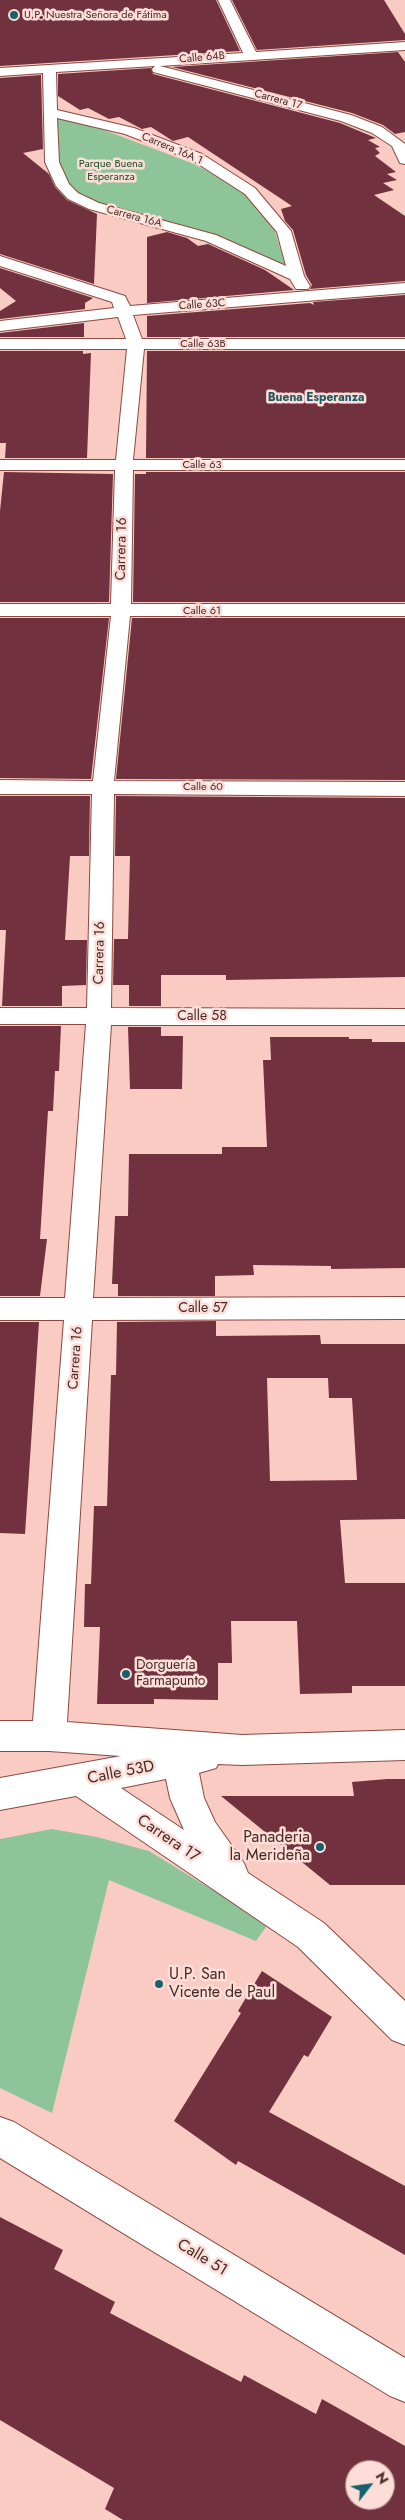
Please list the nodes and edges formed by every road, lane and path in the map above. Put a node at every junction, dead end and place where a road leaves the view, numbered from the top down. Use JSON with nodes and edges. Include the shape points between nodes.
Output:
{"nodes":[{"id":1,"x":224,"y":0,"type":"edge"},
{"id":2,"x":401,"y":47,"type":"edge"},
{"id":3,"x":251,"y":55,"type":"junction"},
{"id":4,"x":137,"y":64,"type":"junction"},
{"id":5,"x":49,"y":69,"type":"junction"},
{"id":6,"x":0,"y":72,"type":"edge"},
{"id":7,"x":49,"y":112,"type":"junction"},
{"id":8,"x":405,"y":160,"type":"edge"},
{"id":9,"x":0,"y":261,"type":"edge"},
{"id":10,"x":296,"y":276,"type":"junction"},
{"id":11,"x":405,"y":288,"type":"edge"},
{"id":12,"x":308,"y":297,"type":"junction"},
{"id":13,"x":125,"y":311,"type":"junction"},
{"id":14,"x":0,"y":326,"type":"edge"},
{"id":15,"x":0,"y":344,"type":"edge"},
{"id":16,"x":136,"y":344,"type":"junction"},
{"id":17,"x":405,"y":344,"type":"edge"},
{"id":18,"x":0,"y":465,"type":"edge"},
{"id":19,"x":124,"y":465,"type":"junction"},
{"id":20,"x":405,"y":465,"type":"edge"},
{"id":21,"x":0,"y":610,"type":"edge"},
{"id":22,"x":405,"y":610,"type":"edge"},
{"id":23,"x":121,"y":611,"type":"junction"},
{"id":24,"x":0,"y":787,"type":"edge"},
{"id":25,"x":103,"y":787,"type":"junction"},
{"id":26,"x":405,"y":789,"type":"edge"},
{"id":27,"x":0,"y":1016,"type":"edge"},
{"id":28,"x":99,"y":1017,"type":"junction"},
{"id":29,"x":405,"y":1017,"type":"edge"},
{"id":30,"x":405,"y":1308,"type":"edge"},
{"id":31,"x":0,"y":1309,"type":"edge"},
{"id":32,"x":80,"y":1309,"type":"junction"},
{"id":33,"x":0,"y":1736,"type":"edge"},
{"id":34,"x":49,"y":1736,"type":"junction"},
{"id":35,"x":405,"y":1745,"type":"edge"},
{"id":36,"x":242,"y":1750,"type":"junction"},
{"id":37,"x":179,"y":1761,"type":"junction"},
{"id":38,"x":82,"y":1781,"type":"junction"},
{"id":39,"x":0,"y":1794,"type":"edge"},
{"id":40,"x":254,"y":1898,"type":"junction"},
{"id":41,"x":405,"y":2028,"type":"edge"},
{"id":42,"x":0,"y":2136,"type":"edge"},
{"id":43,"x":405,"y":2381,"type":"edge"}],
"edges":[{"from":1,"to":3,"type":"street"},
{"from":2,"to":3,"type":"street","name":"Calle 64B"},
{"from":3,"to":4,"type":"street","name":"Calle 64B"},
{"from":4,"to":5,"type":"street","name":"Calle 64B"},
{"from":4,"to":8,"type":"street","name":"Carrera 17","via":[[346,118],[377,130],[398,144]]},
{"from":5,"to":6,"type":"street","name":"Calle 64B"},
{"from":5,"to":7,"type":"street","name":"Carrera 16A"},
{"from":7,"to":10,"type":"street","name":"Carrera 16A 1","via":[[129,131],[188,154],[250,191],[284,231]]},
{"from":7,"to":10,"type":"street","name":"Carrera 16A","via":[[52,162],[63,186],[73,196],[94,206],[211,238]]},
{"from":9,"to":13,"type":"street","name":"Carrera 16","via":[[119,299]]},
{"from":10,"to":12,"type":"street"},
{"from":11,"to":12,"type":"street","name":"Calle 63C"},
{"from":12,"to":13,"type":"street","name":"Calle 63C"},
{"from":13,"to":14,"type":"street","name":"Calle 63C"},
{"from":13,"to":16,"type":"street","name":"Carrera 16"},
{"from":15,"to":16,"type":"street","name":"Calle 63B"},
{"from":16,"to":17,"type":"street","name":"Calle 63B"},
{"from":16,"to":19,"type":"street","name":"Carrera 16"},
{"from":18,"to":19,"type":"street","name":"Calle 63"},
{"from":19,"to":20,"type":"street","name":"Calle 63"},
{"from":19,"to":23,"type":"street","name":"Carrera 16"},
{"from":21,"to":23,"type":"street","name":"Calle 61"},
{"from":22,"to":23,"type":"street","name":"Calle 61"},
{"from":23,"to":25,"type":"street","name":"Carrera 16"},
{"from":24,"to":25,"type":"street","name":"Calle 60"},
{"from":25,"to":26,"type":"street","name":"Calle 60"},
{"from":25,"to":28,"type":"street","name":"Carrera 16"},
{"from":27,"to":28,"type":"street","name":"Calle 58"},
{"from":28,"to":29,"type":"street","name":"Calle 58"},
{"from":28,"to":32,"type":"street","name":"Carrera 16"},
{"from":30,"to":32,"type":"street","name":"Calle 57"},
{"from":31,"to":32,"type":"street","name":"Calle 57"},
{"from":32,"to":34,"type":"street","name":"Carrera 16"},
{"from":33,"to":34,"type":"street","name":"Calle 53D"},
{"from":34,"to":36,"type":"street","name":"Calle 53D"},
{"from":35,"to":36,"type":"street","name":"Calle 53D"},
{"from":36,"to":37,"type":"street","name":"Calle 53D"},
{"from":37,"to":38,"type":"street","name":"Calle 53D"},
{"from":37,"to":40,"type":"street","name":"Carrera 17","via":[[188,1798],[203,1834],[225,1868]]},
{"from":38,"to":39,"type":"street","name":"Calle 53D"},
{"from":38,"to":40,"type":"street","name":"Carrera 17"},
{"from":40,"to":41,"type":"street","name":"Carrera 17","via":[[312,1935]]},
{"from":42,"to":43,"type":"street","name":"Calle 51"}]}
